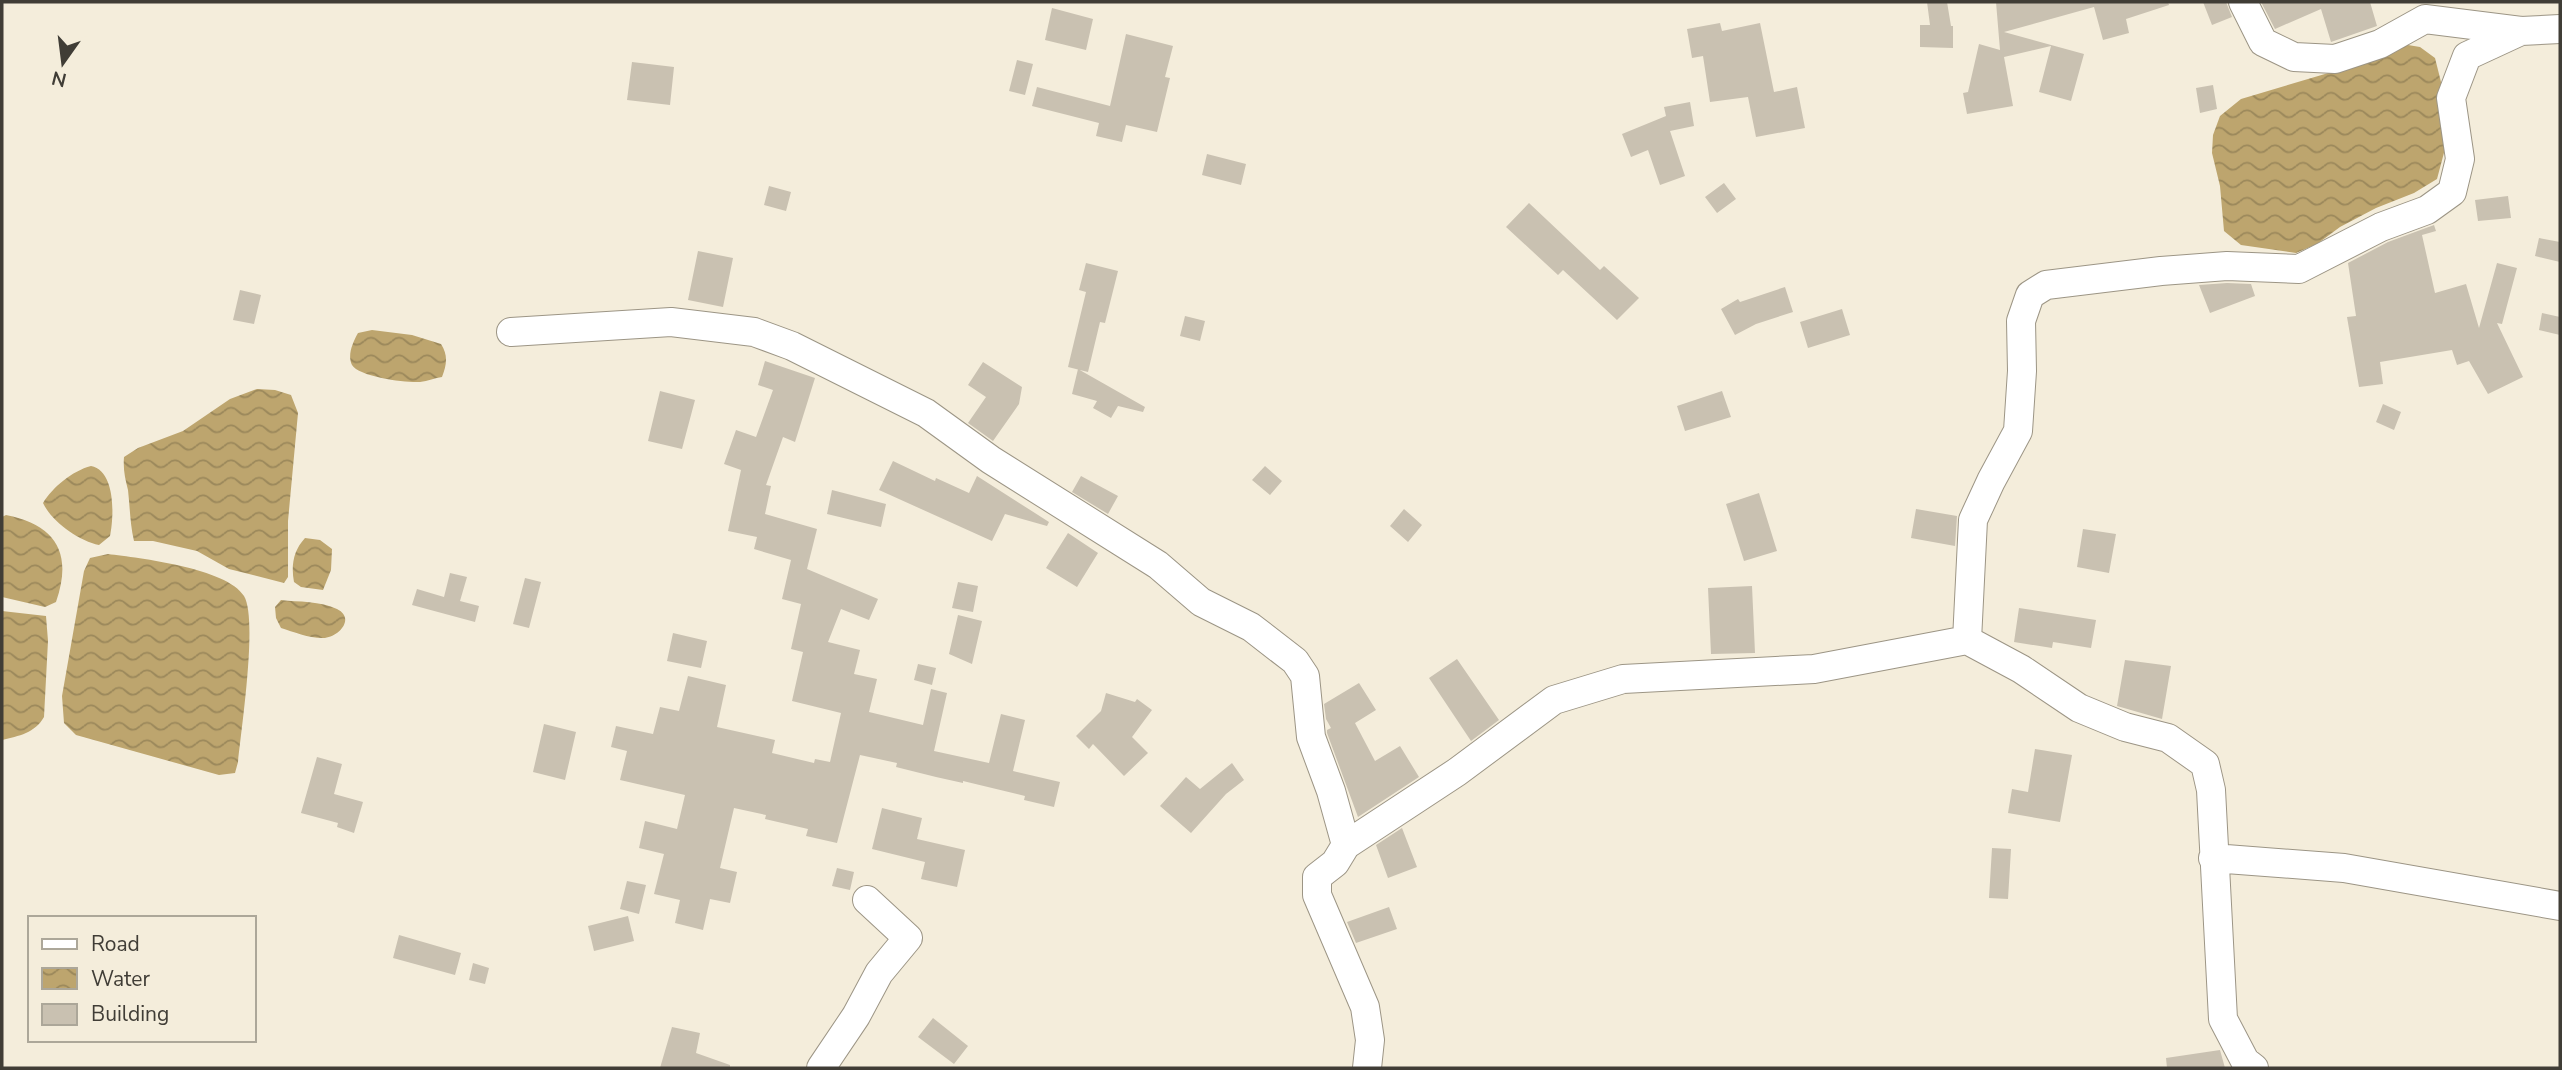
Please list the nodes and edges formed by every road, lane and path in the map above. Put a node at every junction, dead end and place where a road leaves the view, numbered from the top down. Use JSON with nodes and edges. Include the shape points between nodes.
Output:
{"nodes":[{"id":1,"x":2243,"y":2,"type":"edge"},
{"id":2,"x":2560,"y":29,"type":"edge"},
{"id":3,"x":2521,"y":31,"type":"junction"},
{"id":4,"x":511,"y":332,"type":"dead end"},
{"id":5,"x":1967,"y":640,"type":"junction"},
{"id":6,"x":1346,"y":845,"type":"junction"},
{"id":7,"x":2213,"y":858,"type":"junction"},
{"id":8,"x":867,"y":900,"type":"dead end"},
{"id":9,"x":2560,"y":906,"type":"edge"},
{"id":10,"x":821,"y":1068,"type":"edge"},
{"id":11,"x":1367,"y":1068,"type":"edge"},
{"id":12,"x":2254,"y":1068,"type":"edge"}],
"edges":[{"from":1,"to":3,"type":"street","via":[[2263,42],[2294,57],[2335,59],[2380,44],[2425,19]]},
{"from":2,"to":3,"type":"street"},
{"from":3,"to":5,"type":"street","via":[[2467,56],[2451,98],[2460,159],[2452,192],[2427,210],[2381,227],[2298,269],[2227,266],[2161,271],[2046,285],[2030,295],[2021,321],[2018,431],[1972,520]]},
{"from":4,"to":6,"type":"street","via":[[671,323],[754,332],[792,346],[926,414],[990,460],[1158,565],[1201,602],[1251,627],[1295,661],[1304,676],[1311,737]]},
{"from":5,"to":6,"type":"street","via":[[1814,669],[1623,679],[1554,700],[1458,772]]},
{"from":5,"to":7,"type":"street","via":[[2079,708],[2168,738],[2205,764],[2211,790]]},
{"from":6,"to":11,"type":"street","via":[[1335,863],[1317,877],[1317,895],[1365,1007],[1370,1040]]},
{"from":7,"to":9,"type":"street","via":[[2344,868]]},
{"from":7,"to":12,"type":"street","via":[[2223,1019],[2245,1061]]},
{"from":8,"to":10,"type":"street","via":[[908,938],[879,973]]}]}
